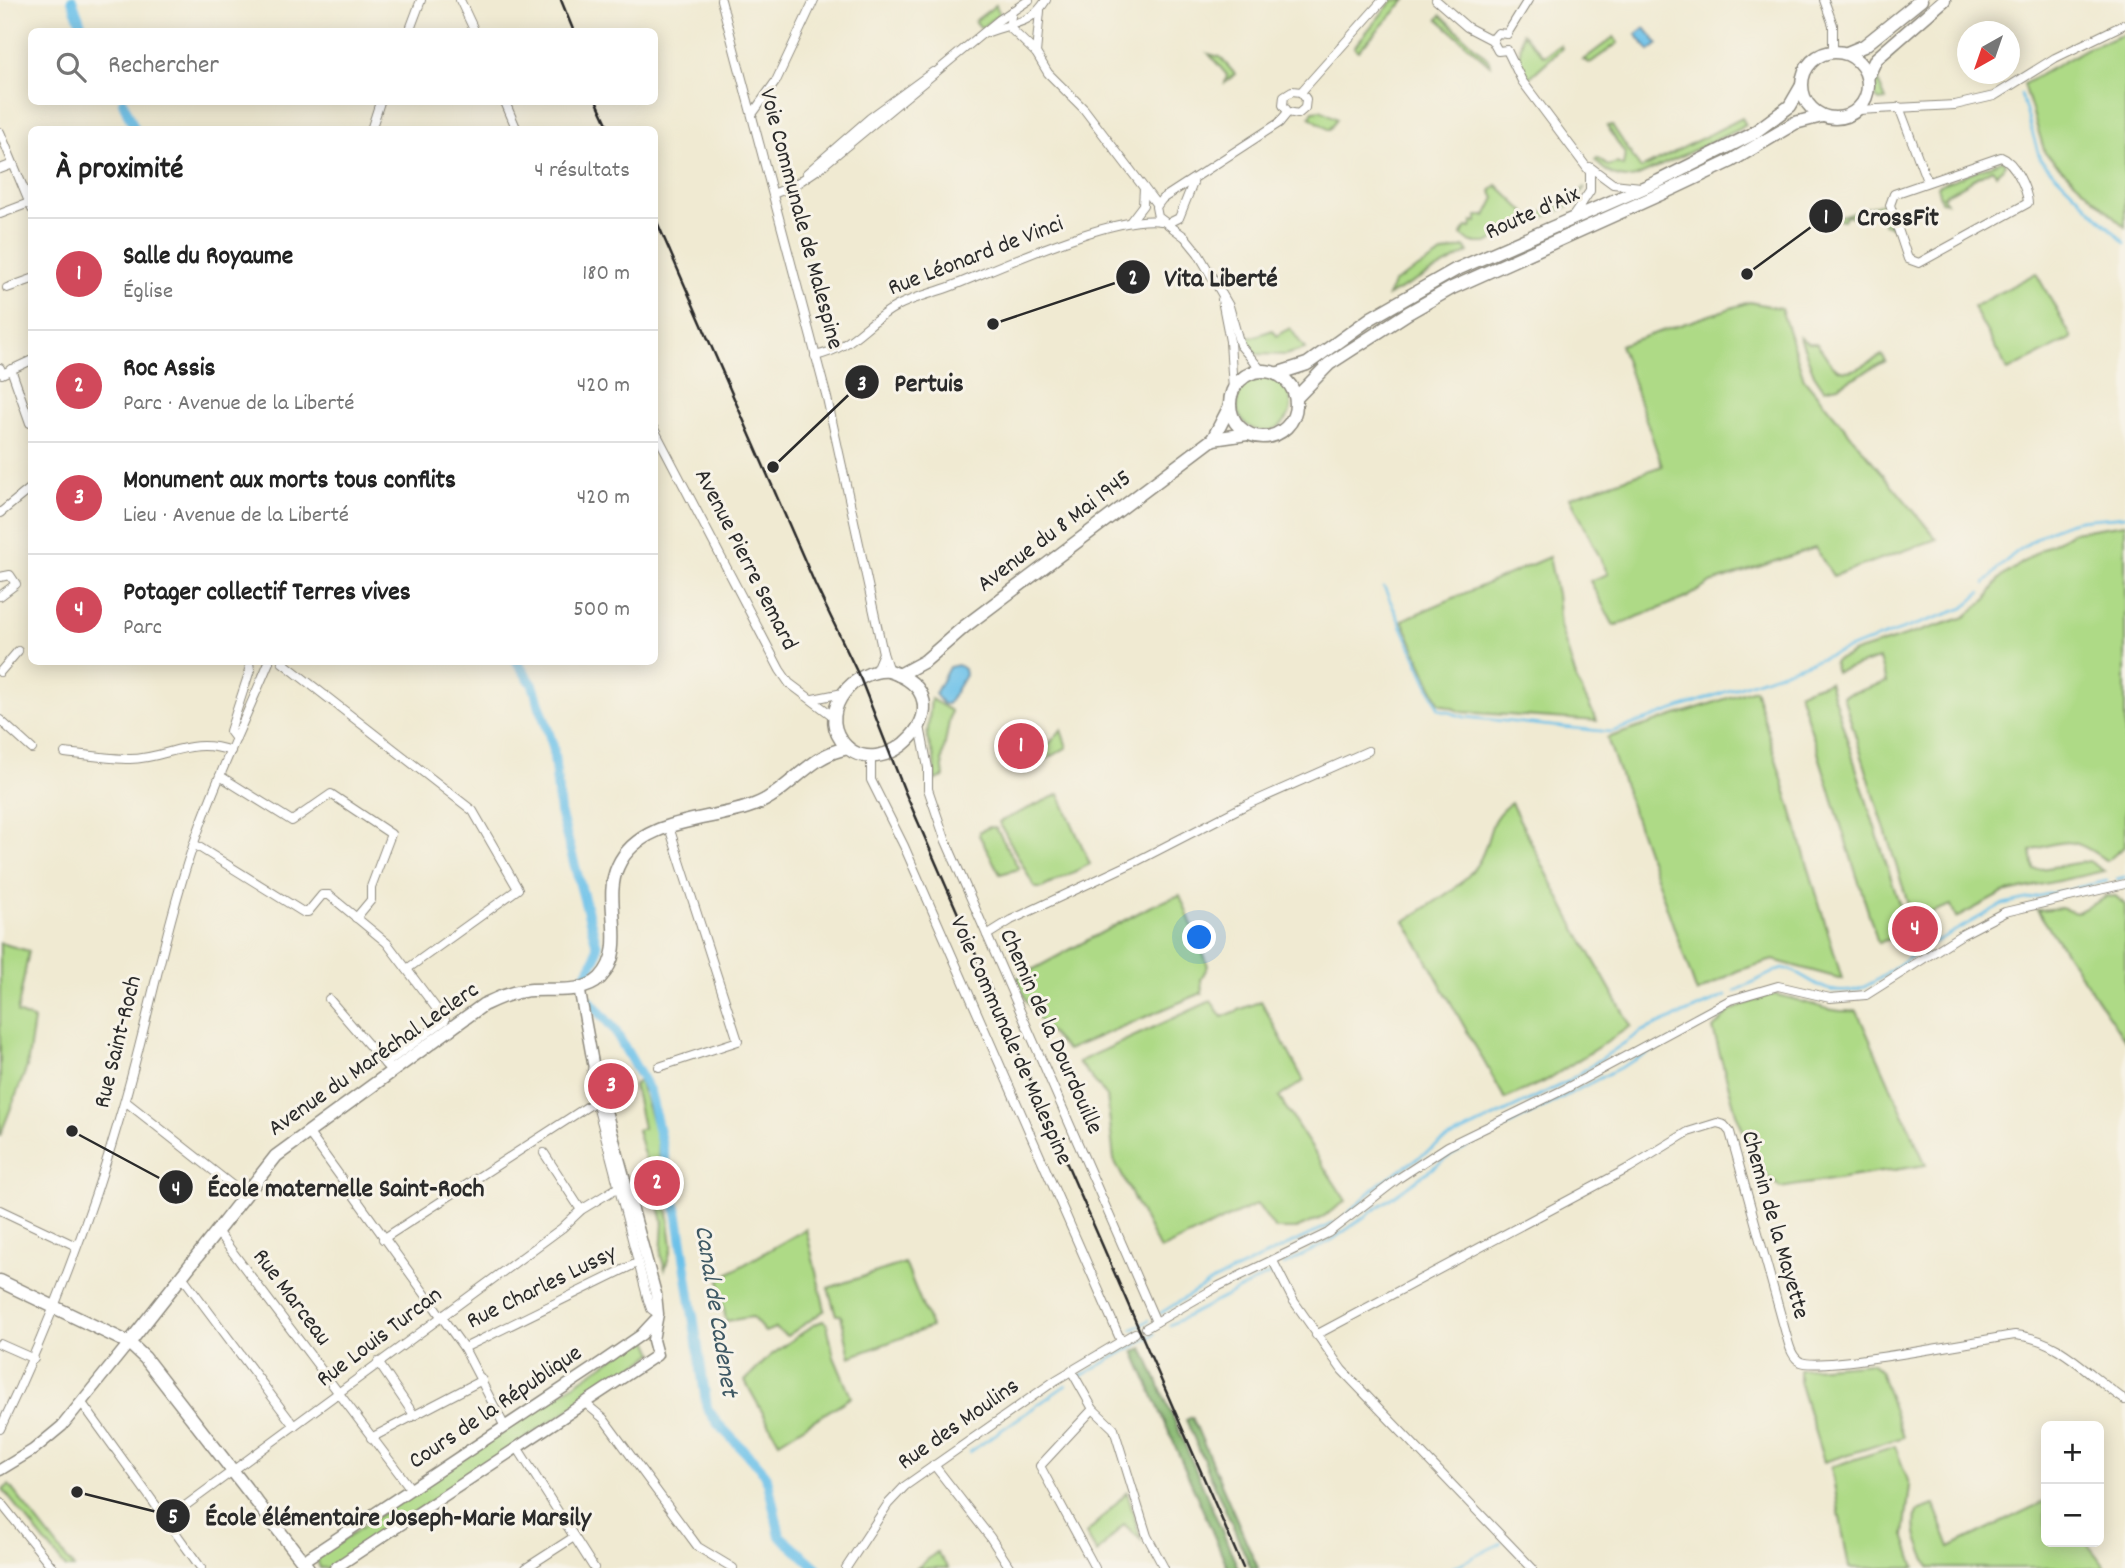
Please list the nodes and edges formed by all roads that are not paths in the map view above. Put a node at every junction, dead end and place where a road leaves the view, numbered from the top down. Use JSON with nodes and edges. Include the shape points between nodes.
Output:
{"nodes":[{"id":1,"x":421,"y":0,"type":"edge"},
{"id":2,"x":460,"y":0,"type":"edge"},
{"id":3,"x":721,"y":0,"type":"edge"},
{"id":4,"x":814,"y":0,"type":"edge"},
{"id":5,"x":1029,"y":0,"type":"edge"},
{"id":6,"x":1046,"y":0,"type":"edge"},
{"id":7,"x":1383,"y":0,"type":"edge"},
{"id":8,"x":1436,"y":0,"type":"edge"},
{"id":9,"x":1528,"y":0,"type":"edge"},
{"id":10,"x":1825,"y":0,"type":"edge"},
{"id":11,"x":1922,"y":0,"type":"edge"},
{"id":12,"x":1944,"y":0,"type":"edge"},
{"id":13,"x":1021,"y":5,"type":"junction"},
{"id":14,"x":1040,"y":10,"type":"junction"},
{"id":15,"x":1012,"y":11,"type":"junction"},
{"id":16,"x":1032,"y":18,"type":"junction"},
{"id":17,"x":2125,"y":23,"type":"edge"},
{"id":18,"x":1009,"y":27,"type":"junction"},
{"id":19,"x":410,"y":28,"type":"edge"},
{"id":20,"x":473,"y":28,"type":"edge"},
{"id":21,"x":985,"y":33,"type":"junction"},
{"id":22,"x":1036,"y":34,"type":"junction"},
{"id":23,"x":1507,"y":34,"type":"junction"},
{"id":24,"x":1492,"y":40,"type":"junction"},
{"id":25,"x":1507,"y":50,"type":"junction"},
{"id":26,"x":1833,"y":51,"type":"junction"},
{"id":27,"x":1037,"y":53,"type":"junction"},
{"id":28,"x":1847,"y":53,"type":"junction"},
{"id":29,"x":1868,"y":76,"type":"junction"},
{"id":30,"x":1801,"y":87,"type":"junction"},
{"id":31,"x":1301,"y":92,"type":"junction"},
{"id":32,"x":379,"y":105,"type":"edge"},
{"id":33,"x":506,"y":105,"type":"edge"},
{"id":34,"x":1899,"y":107,"type":"junction"},
{"id":35,"x":1858,"y":110,"type":"junction"},
{"id":36,"x":1288,"y":112,"type":"junction"},
{"id":37,"x":752,"y":113,"type":"junction"},
{"id":38,"x":1822,"y":116,"type":"junction"},
{"id":39,"x":372,"y":126,"type":"edge"},
{"id":40,"x":515,"y":126,"type":"edge"},
{"id":41,"x":0,"y":132,"type":"edge"},
{"id":42,"x":1585,"y":163,"type":"junction"},
{"id":43,"x":13,"y":164,"type":"junction"},
{"id":44,"x":0,"y":169,"type":"edge"},
{"id":45,"x":1927,"y":181,"type":"junction"},
{"id":46,"x":1193,"y":182,"type":"junction"},
{"id":47,"x":1644,"y":188,"type":"junction"},
{"id":48,"x":1146,"y":189,"type":"junction"},
{"id":49,"x":773,"y":194,"type":"junction"},
{"id":50,"x":28,"y":201,"type":"edge"},
{"id":51,"x":1161,"y":202,"type":"junction"},
{"id":52,"x":28,"y":207,"type":"edge"},
{"id":53,"x":1180,"y":213,"type":"junction"},
{"id":54,"x":0,"y":214,"type":"edge"},
{"id":55,"x":1130,"y":222,"type":"junction"},
{"id":56,"x":1165,"y":222,"type":"junction"},
{"id":57,"x":1568,"y":222,"type":"junction"},
{"id":58,"x":1185,"y":237,"type":"junction"},
{"id":59,"x":28,"y":280,"type":"edge"},
{"id":60,"x":7,"y":288,"type":"dead end"},
{"id":61,"x":1221,"y":293,"type":"junction"},
{"id":62,"x":815,"y":356,"type":"junction"},
{"id":63,"x":28,"y":362,"type":"edge"},
{"id":64,"x":11,"y":369,"type":"junction"},
{"id":65,"x":1262,"y":371,"type":"junction"},
{"id":66,"x":1,"y":372,"type":"edge"},
{"id":67,"x":1276,"y":374,"type":"junction"},
{"id":68,"x":1233,"y":390,"type":"junction"},
{"id":69,"x":1296,"y":398,"type":"junction"},
{"id":70,"x":1230,"y":406,"type":"junction"},
{"id":71,"x":28,"y":418,"type":"edge"},
{"id":72,"x":1247,"y":433,"type":"junction"},
{"id":73,"x":658,"y":437,"type":"edge"},
{"id":74,"x":1213,"y":439,"type":"junction"},
{"id":75,"x":28,"y":490,"type":"edge"},
{"id":76,"x":0,"y":513,"type":"edge"},
{"id":77,"x":0,"y":577,"type":"edge"},
{"id":78,"x":0,"y":596,"type":"edge"},
{"id":79,"x":18,"y":651,"type":"dead end"},
{"id":80,"x":883,"y":653,"type":"junction"},
{"id":81,"x":925,"y":661,"type":"junction"},
{"id":82,"x":249,"y":665,"type":"edge"},
{"id":83,"x":268,"y":665,"type":"edge"},
{"id":84,"x":286,"y":665,"type":"edge"},
{"id":85,"x":0,"y":672,"type":"edge"},
{"id":86,"x":875,"y":672,"type":"junction"},
{"id":87,"x":894,"y":673,"type":"junction"},
{"id":88,"x":920,"y":692,"type":"junction"},
{"id":89,"x":843,"y":693,"type":"junction"},
{"id":90,"x":813,"y":698,"type":"junction"},
{"id":91,"x":0,"y":720,"type":"edge"},
{"id":92,"x":834,"y":720,"type":"junction"},
{"id":93,"x":920,"y":726,"type":"junction"},
{"id":94,"x":236,"y":739,"type":"junction"},
{"id":95,"x":907,"y":743,"type":"junction"},
{"id":96,"x":848,"y":748,"type":"junction"},
{"id":97,"x":32,"y":749,"type":"dead end"},
{"id":98,"x":231,"y":751,"type":"junction"},
{"id":99,"x":1368,"y":751,"type":"dead end"},
{"id":100,"x":65,"y":753,"type":"dead end"},
{"id":101,"x":925,"y":754,"type":"junction"},
{"id":102,"x":824,"y":755,"type":"junction"},
{"id":103,"x":871,"y":756,"type":"junction"},
{"id":104,"x":220,"y":776,"type":"junction"},
{"id":105,"x":668,"y":827,"type":"junction"},
{"id":106,"x":194,"y":844,"type":"junction"},
{"id":107,"x":2122,"y":885,"type":"edge"},
{"id":108,"x":2125,"y":894,"type":"edge"},
{"id":109,"x":356,"y":918,"type":"junction"},
{"id":110,"x":987,"y":935,"type":"junction"},
{"id":111,"x":407,"y":969,"type":"junction"},
{"id":112,"x":579,"y":987,"type":"junction"},
{"id":113,"x":328,"y":999,"type":"dead end"},
{"id":114,"x":593,"y":1063,"type":"junction"},
{"id":115,"x":388,"y":1068,"type":"junction"},
{"id":116,"x":659,"y":1068,"type":"dead end"},
{"id":117,"x":125,"y":1101,"type":"junction"},
{"id":118,"x":596,"y":1101,"type":"junction"},
{"id":119,"x":308,"y":1132,"type":"junction"},
{"id":120,"x":544,"y":1153,"type":"dead end"},
{"id":121,"x":617,"y":1188,"type":"junction"},
{"id":122,"x":243,"y":1194,"type":"junction"},
{"id":123,"x":0,"y":1210,"type":"edge"},
{"id":124,"x":581,"y":1210,"type":"junction"},
{"id":125,"x":216,"y":1230,"type":"junction"},
{"id":126,"x":383,"y":1239,"type":"junction"},
{"id":127,"x":76,"y":1246,"type":"junction"},
{"id":128,"x":1273,"y":1261,"type":"junction"},
{"id":129,"x":637,"y":1263,"type":"junction"},
{"id":130,"x":182,"y":1276,"type":"junction"},
{"id":131,"x":0,"y":1281,"type":"edge"},
{"id":132,"x":55,"y":1306,"type":"junction"},
{"id":133,"x":442,"y":1316,"type":"junction"},
{"id":134,"x":657,"y":1316,"type":"junction"},
{"id":135,"x":1156,"y":1322,"type":"junction"},
{"id":136,"x":1146,"y":1328,"type":"dead end"},
{"id":137,"x":1135,"y":1333,"type":"dead end"},
{"id":138,"x":641,"y":1335,"type":"junction"},
{"id":139,"x":1316,"y":1335,"type":"junction"},
{"id":140,"x":653,"y":1340,"type":"junction"},
{"id":141,"x":1121,"y":1341,"type":"junction"},
{"id":142,"x":129,"y":1343,"type":"junction"},
{"id":143,"x":0,"y":1344,"type":"edge"},
{"id":144,"x":464,"y":1348,"type":"junction"},
{"id":145,"x":34,"y":1359,"type":"junction"},
{"id":146,"x":378,"y":1362,"type":"junction"},
{"id":147,"x":1071,"y":1370,"type":"junction"},
{"id":148,"x":482,"y":1380,"type":"junction"},
{"id":149,"x":338,"y":1394,"type":"junction"},
{"id":150,"x":2125,"y":1400,"type":"edge"},
{"id":151,"x":82,"y":1403,"type":"junction"},
{"id":152,"x":585,"y":1403,"type":"junction"},
{"id":153,"x":1093,"y":1409,"type":"junction"},
{"id":154,"x":414,"y":1415,"type":"junction"},
{"id":155,"x":295,"y":1426,"type":"junction"},
{"id":156,"x":505,"y":1427,"type":"junction"},
{"id":157,"x":0,"y":1429,"type":"edge"},
{"id":158,"x":371,"y":1438,"type":"junction"},
{"id":159,"x":517,"y":1447,"type":"junction"},
{"id":160,"x":934,"y":1465,"type":"junction"},
{"id":161,"x":0,"y":1469,"type":"edge"},
{"id":162,"x":233,"y":1471,"type":"junction"},
{"id":163,"x":411,"y":1489,"type":"junction"},
{"id":164,"x":0,"y":1502,"type":"edge"},
{"id":165,"x":166,"y":1520,"type":"junction"},
{"id":166,"x":574,"y":1537,"type":"junction"},
{"id":167,"x":306,"y":1565,"type":"edge"},
{"id":168,"x":53,"y":1568,"type":"edge"},
{"id":169,"x":201,"y":1568,"type":"edge"},
{"id":170,"x":335,"y":1568,"type":"edge"},
{"id":171,"x":526,"y":1568,"type":"edge"},
{"id":172,"x":594,"y":1568,"type":"edge"},
{"id":173,"x":733,"y":1568,"type":"edge"},
{"id":174,"x":846,"y":1568,"type":"edge"},
{"id":175,"x":1010,"y":1568,"type":"edge"},
{"id":176,"x":1095,"y":1568,"type":"edge"},
{"id":177,"x":1164,"y":1568,"type":"edge"},
{"id":178,"x":1532,"y":1568,"type":"edge"}],
"edges":[{"from":1,"to":19,"type":"street"},
{"from":2,"to":20,"type":"street"},
{"from":3,"to":37,"type":"street","name":"Voie Communale de Malespine"},
{"from":4,"to":37,"type":"street","via":[[776,81]]},
{"from":5,"to":13,"type":"street"},
{"from":6,"to":14,"type":"street"},
{"from":7,"to":31,"type":"street"},
{"from":8,"to":24,"type":"street","via":[[1467,27]]},
{"from":9,"to":23,"type":"street"},
{"from":10,"to":26,"type":"street","via":[[1833,25]]},
{"from":11,"to":28,"type":"main road","via":[[1864,46]]},
{"from":12,"to":29,"type":"main road","via":[[1876,59]]},
{"from":13,"to":15,"type":"street"},
{"from":13,"to":16,"type":"street"},
{"from":14,"to":16,"type":"street"},
{"from":14,"to":22,"type":"street"},
{"from":15,"to":18,"type":"street"},
{"from":15,"to":21,"type":"street"},
{"from":16,"to":18,"type":"street"},
{"from":16,"to":22,"type":"street"},
{"from":17,"to":34,"type":"street","via":[[2054,58],[1994,96],[1955,105]]},
{"from":18,"to":21,"type":"street"},
{"from":18,"to":27,"type":"street"},
{"from":21,"to":49,"type":"street","via":[[793,186]]},
{"from":22,"to":27,"type":"street"},
{"from":23,"to":24,"type":"street","via":[[1498,33]]},
{"from":23,"to":25,"type":"street","via":[[1511,42]]},
{"from":24,"to":25,"type":"street","via":[[1498,51]]},
{"from":25,"to":42,"type":"street","via":[[1522,81]]},
{"from":26,"to":28,"type":"main road"},
{"from":26,"to":30,"type":"main road","via":[[1812,60]]},
{"from":27,"to":48,"type":"street"},
{"from":28,"to":29,"type":"main road"},
{"from":29,"to":35,"type":"main road","via":[[1869,88]]},
{"from":30,"to":38,"type":"main road","via":[[1812,109]]},
{"from":30,"to":47,"type":"main road","name":"Route d'Aix","via":[[1790,106],[1751,135]]},
{"from":31,"to":36,"type":"street","via":[[1284,96]]},
{"from":31,"to":36,"type":"street","via":[[1305,108],[1298,114]]},
{"from":32,"to":39,"type":"street"},
{"from":33,"to":40,"type":"street"},
{"from":34,"to":35,"type":"street"},
{"from":34,"to":45,"type":"street"},
{"from":35,"to":38,"type":"main road","via":[[1847,116]]},
{"from":36,"to":46,"type":"street","via":[[1279,123]]},
{"from":37,"to":49,"type":"street","name":"Voie Communale de Malespine"},
{"from":38,"to":69,"type":"main road","name":"Route d'Aix","via":[[1795,122],[1674,188],[1452,288],[1329,364]]},
{"from":41,"to":43,"type":"street"},
{"from":42,"to":47,"type":"street","via":[[1612,184]]},
{"from":42,"to":57,"type":"street","via":[[1590,191]]},
{"from":43,"to":44,"type":"street"},
{"from":43,"to":50,"type":"street"},
{"from":45,"to":45,"type":"street","via":[[1891,198],[1914,263],[2028,203],[2013,168],[2001,157]]},
{"from":46,"to":51,"type":"street"},
{"from":46,"to":53,"type":"street"},
{"from":47,"to":57,"type":"main road","name":"Route d'Aix"},
{"from":48,"to":51,"type":"street"},
{"from":48,"to":55,"type":"street","via":[[1143,205]]},
{"from":49,"to":62,"type":"street","name":"Voie Communale de Malespine"},
{"from":51,"to":53,"type":"street","via":[[1178,202]]},
{"from":51,"to":55,"type":"street"},
{"from":51,"to":56,"type":"street"},
{"from":52,"to":54,"type":"street"},
{"from":53,"to":56,"type":"street"},
{"from":53,"to":58,"type":"street"},
{"from":55,"to":56,"type":"street","name":"Rue Léonard de Vinci"},
{"from":55,"to":62,"type":"street","name":"Rue Léonard de Vinci","via":[[1057,244],[907,302],[874,321],[842,349]]},
{"from":56,"to":58,"type":"street"},
{"from":57,"to":67,"type":"main road","name":"Route d'Aix","via":[[1435,281],[1371,318],[1307,364]]},
{"from":58,"to":61,"type":"street"},
{"from":59,"to":60,"type":"street"},
{"from":61,"to":65,"type":"street","via":[[1240,345]]},
{"from":61,"to":68,"type":"street"},
{"from":62,"to":80,"type":"street","name":"Voie Communale de Malespine"},
{"from":63,"to":64,"type":"street"},
{"from":64,"to":66,"type":"street"},
{"from":64,"to":71,"type":"street"},
{"from":65,"to":67,"type":"main road"},
{"from":65,"to":68,"type":"main road","via":[[1245,377]]},
{"from":67,"to":69,"type":"main road","via":[[1293,388]]},
{"from":68,"to":70,"type":"main road"},
{"from":69,"to":72,"type":"main road","via":[[1293,419],[1283,432],[1268,438]]},
{"from":70,"to":72,"type":"main road","via":[[1238,426]]},
{"from":70,"to":74,"type":"main road","name":"Avenue du 8 Mai 1945"},
{"from":72,"to":74,"type":"main road","name":"Avenue du 8 Mai 1945"},
{"from":73,"to":90,"type":"street","name":"Avenue Pierre Semard","via":[[780,670],[794,688]]},
{"from":74,"to":81,"type":"main road","name":"Avenue du 8 Mai 1945"},
{"from":75,"to":76,"type":"street"},
{"from":77,"to":78,"type":"street","via":[[10,575],[16,584]]},
{"from":79,"to":85,"type":"street"},
{"from":80,"to":86,"type":"street"},
{"from":80,"to":87,"type":"street","name":"Voie Communale de Malespine"},
{"from":81,"to":87,"type":"main road","name":"Avenue du 8 Mai 1945"},
{"from":81,"to":88,"type":"main road"},
{"from":82,"to":94,"type":"street","via":[[230,731]]},
{"from":83,"to":94,"type":"street","name":"Rue Saint-Roch"},
{"from":84,"to":111,"type":"street","via":[[473,811],[518,889]]},
{"from":86,"to":87,"type":"main road"},
{"from":86,"to":89,"type":"main road"},
{"from":87,"to":88,"type":"main road"},
{"from":88,"to":93,"type":"main road"},
{"from":89,"to":90,"type":"street"},
{"from":89,"to":92,"type":"main road"},
{"from":90,"to":92,"type":"street","name":"Avenue Pierre Semard"},
{"from":91,"to":97,"type":"street"},
{"from":92,"to":96,"type":"main road"},
{"from":92,"to":102,"type":"main road"},
{"from":93,"to":95,"type":"main road"},
{"from":93,"to":101,"type":"street","name":"Chemin de la Dourdouille"},
{"from":94,"to":98,"type":"street","name":"Rue Saint-Roch"},
{"from":95,"to":101,"type":"street"},
{"from":95,"to":103,"type":"main road"},
{"from":96,"to":102,"type":"main road"},
{"from":96,"to":103,"type":"main road"},
{"from":98,"to":100,"type":"street","via":[[204,746],[174,748],[132,759]]},
{"from":98,"to":104,"type":"street","name":"Rue Saint-Roch"},
{"from":99,"to":110,"type":"street","via":[[1246,805]]},
{"from":101,"to":110,"type":"street","name":"Chemin de la Dourdouille","via":[[936,815]]},
{"from":102,"to":105,"type":"main road","via":[[762,802]]},
{"from":103,"to":141,"type":"street","name":"Voie Communale de Malespine","via":[[871,780]]},
{"from":104,"to":106,"type":"street","name":"Rue Saint-Roch"},
{"from":104,"to":109,"type":"street","via":[[292,821],[331,794],[391,834],[371,887],[371,900]]},
{"from":105,"to":112,"type":"main road","via":[[638,841],[619,862],[611,890],[615,937],[611,962],[596,981]]},
{"from":105,"to":116,"type":"street","via":[[738,1041]]},
{"from":106,"to":109,"type":"street","via":[[303,912],[326,894]]},
{"from":106,"to":117,"type":"street","name":"Rue Saint-Roch"},
{"from":107,"to":108,"type":"street"},
{"from":107,"to":128,"type":"street","via":[[2005,912],[1866,995],[1830,998],[1778,986],[1730,1000],[1566,1089],[1448,1146],[1328,1233]]},
{"from":109,"to":111,"type":"street","via":[[387,943]]},
{"from":110,"to":135,"type":"street","name":"Chemin de la Dourdouille"},
{"from":111,"to":115,"type":"street","via":[[445,1020]]},
{"from":112,"to":114,"type":"street"},
{"from":112,"to":115,"type":"main road","name":"Avenue du Maréchal Leclerc","via":[[501,997]]},
{"from":113,"to":115,"type":"street"},
{"from":114,"to":118,"type":"street","via":[[590,1078]]},
{"from":114,"to":134,"type":"street","via":[[638,1222]]},
{"from":115,"to":119,"type":"main road","name":"Avenue du Maréchal Leclerc"},
{"from":117,"to":122,"type":"street"},
{"from":117,"to":127,"type":"street","name":"Rue Saint-Roch"},
{"from":118,"to":121,"type":"street"},
{"from":118,"to":126,"type":"street"},
{"from":119,"to":122,"type":"main road","name":"Avenue du Maréchal Leclerc","via":[[276,1156]]},
{"from":119,"to":126,"type":"street"},
{"from":120,"to":124,"type":"street"},
{"from":121,"to":124,"type":"street","name":"Rue Louis Turcan"},
{"from":121,"to":129,"type":"street"},
{"from":122,"to":125,"type":"main road","name":"Avenue du Maréchal Leclerc"},
{"from":123,"to":127,"type":"street"},
{"from":124,"to":133,"type":"street","name":"Rue Louis Turcan"},
{"from":125,"to":130,"type":"main road","name":"Avenue du Maréchal Leclerc"},
{"from":125,"to":149,"type":"street","name":"Rue Marceau"},
{"from":126,"to":133,"type":"street"},
{"from":127,"to":132,"type":"street","name":"Rue Saint-Roch"},
{"from":128,"to":135,"type":"street"},
{"from":128,"to":139,"type":"street"},
{"from":129,"to":134,"type":"street"},
{"from":129,"to":144,"type":"street","name":"Rue Charles Lussy"},
{"from":130,"to":142,"type":"main road","name":"Avenue du Maréchal Leclerc"},
{"from":130,"to":155,"type":"street"},
{"from":131,"to":132,"type":"main road"},
{"from":132,"to":142,"type":"main road"},
{"from":132,"to":145,"type":"street","name":"Rue Saint-Roch"},
{"from":133,"to":144,"type":"street"},
{"from":133,"to":146,"type":"street","name":"Rue Louis Turcan"},
{"from":134,"to":138,"type":"street","name":"Cours de la République"},
{"from":134,"to":140,"type":"street","name":"Cours de la République"},
{"from":135,"to":136,"type":"street"},
{"from":137,"to":141,"type":"street","name":"Rue des Moulins"},
{"from":138,"to":140,"type":"street"},
{"from":138,"to":156,"type":"street","name":"Cours de la République"},
{"from":139,"to":150,"type":"street","name":"Chemin de la Mayette","via":[[1688,1132],[1717,1123],[1724,1125],[1733,1141],[1786,1334],[1801,1362],[1832,1363],[2029,1336],[2060,1349]]},
{"from":139,"to":178,"type":"street","via":[[1342,1370]]},
{"from":140,"to":152,"type":"street","name":"Cours de la République","via":[[658,1353],[655,1359]]},
{"from":141,"to":147,"type":"street","name":"Rue des Moulins"},
{"from":142,"to":151,"type":"street","name":"Avenue du Maréchal Leclerc"},
{"from":142,"to":162,"type":"main road"},
{"from":143,"to":145,"type":"street"},
{"from":144,"to":148,"type":"street"},
{"from":145,"to":157,"type":"street","name":"Rue Saint-Roch"},
{"from":146,"to":149,"type":"street","name":"Rue Louis Turcan"},
{"from":146,"to":154,"type":"street"},
{"from":147,"to":153,"type":"street"},
{"from":147,"to":160,"type":"street","name":"Rue des Moulins"},
{"from":148,"to":154,"type":"street"},
{"from":148,"to":156,"type":"street"},
{"from":149,"to":155,"type":"street","name":"Rue Louis Turcan"},
{"from":149,"to":158,"type":"street","name":"Rue Marceau"},
{"from":151,"to":161,"type":"street","name":"Avenue du Maréchal Leclerc","via":[[41,1444]]},
{"from":151,"to":165,"type":"street"},
{"from":152,"to":159,"type":"street","name":"Cours de la République"},
{"from":152,"to":173,"type":"street","via":[[603,1418],[698,1547]]},
{"from":153,"to":176,"type":"street","via":[[1040,1466]]},
{"from":153,"to":177,"type":"street","via":[[1114,1429],[1147,1536]]},
{"from":154,"to":158,"type":"street"},
{"from":155,"to":162,"type":"street","name":"Rue Louis Turcan"},
{"from":156,"to":163,"type":"street","name":"Cours de la République"},
{"from":158,"to":163,"type":"street","name":"Rue Marceau"},
{"from":159,"to":166,"type":"street"},
{"from":159,"to":170,"type":"street","name":"Cours de la République"},
{"from":160,"to":174,"type":"street","name":"Rue des Moulins","via":[[888,1504]]},
{"from":160,"to":175,"type":"street"},
{"from":162,"to":165,"type":"street","name":"Rue Louis Turcan"},
{"from":162,"to":167,"type":"main road"},
{"from":163,"to":167,"type":"street","name":"Cours de la République"},
{"from":164,"to":168,"type":"street"},
{"from":165,"to":169,"type":"street"},
{"from":166,"to":171,"type":"street"},
{"from":166,"to":172,"type":"street"}]}
